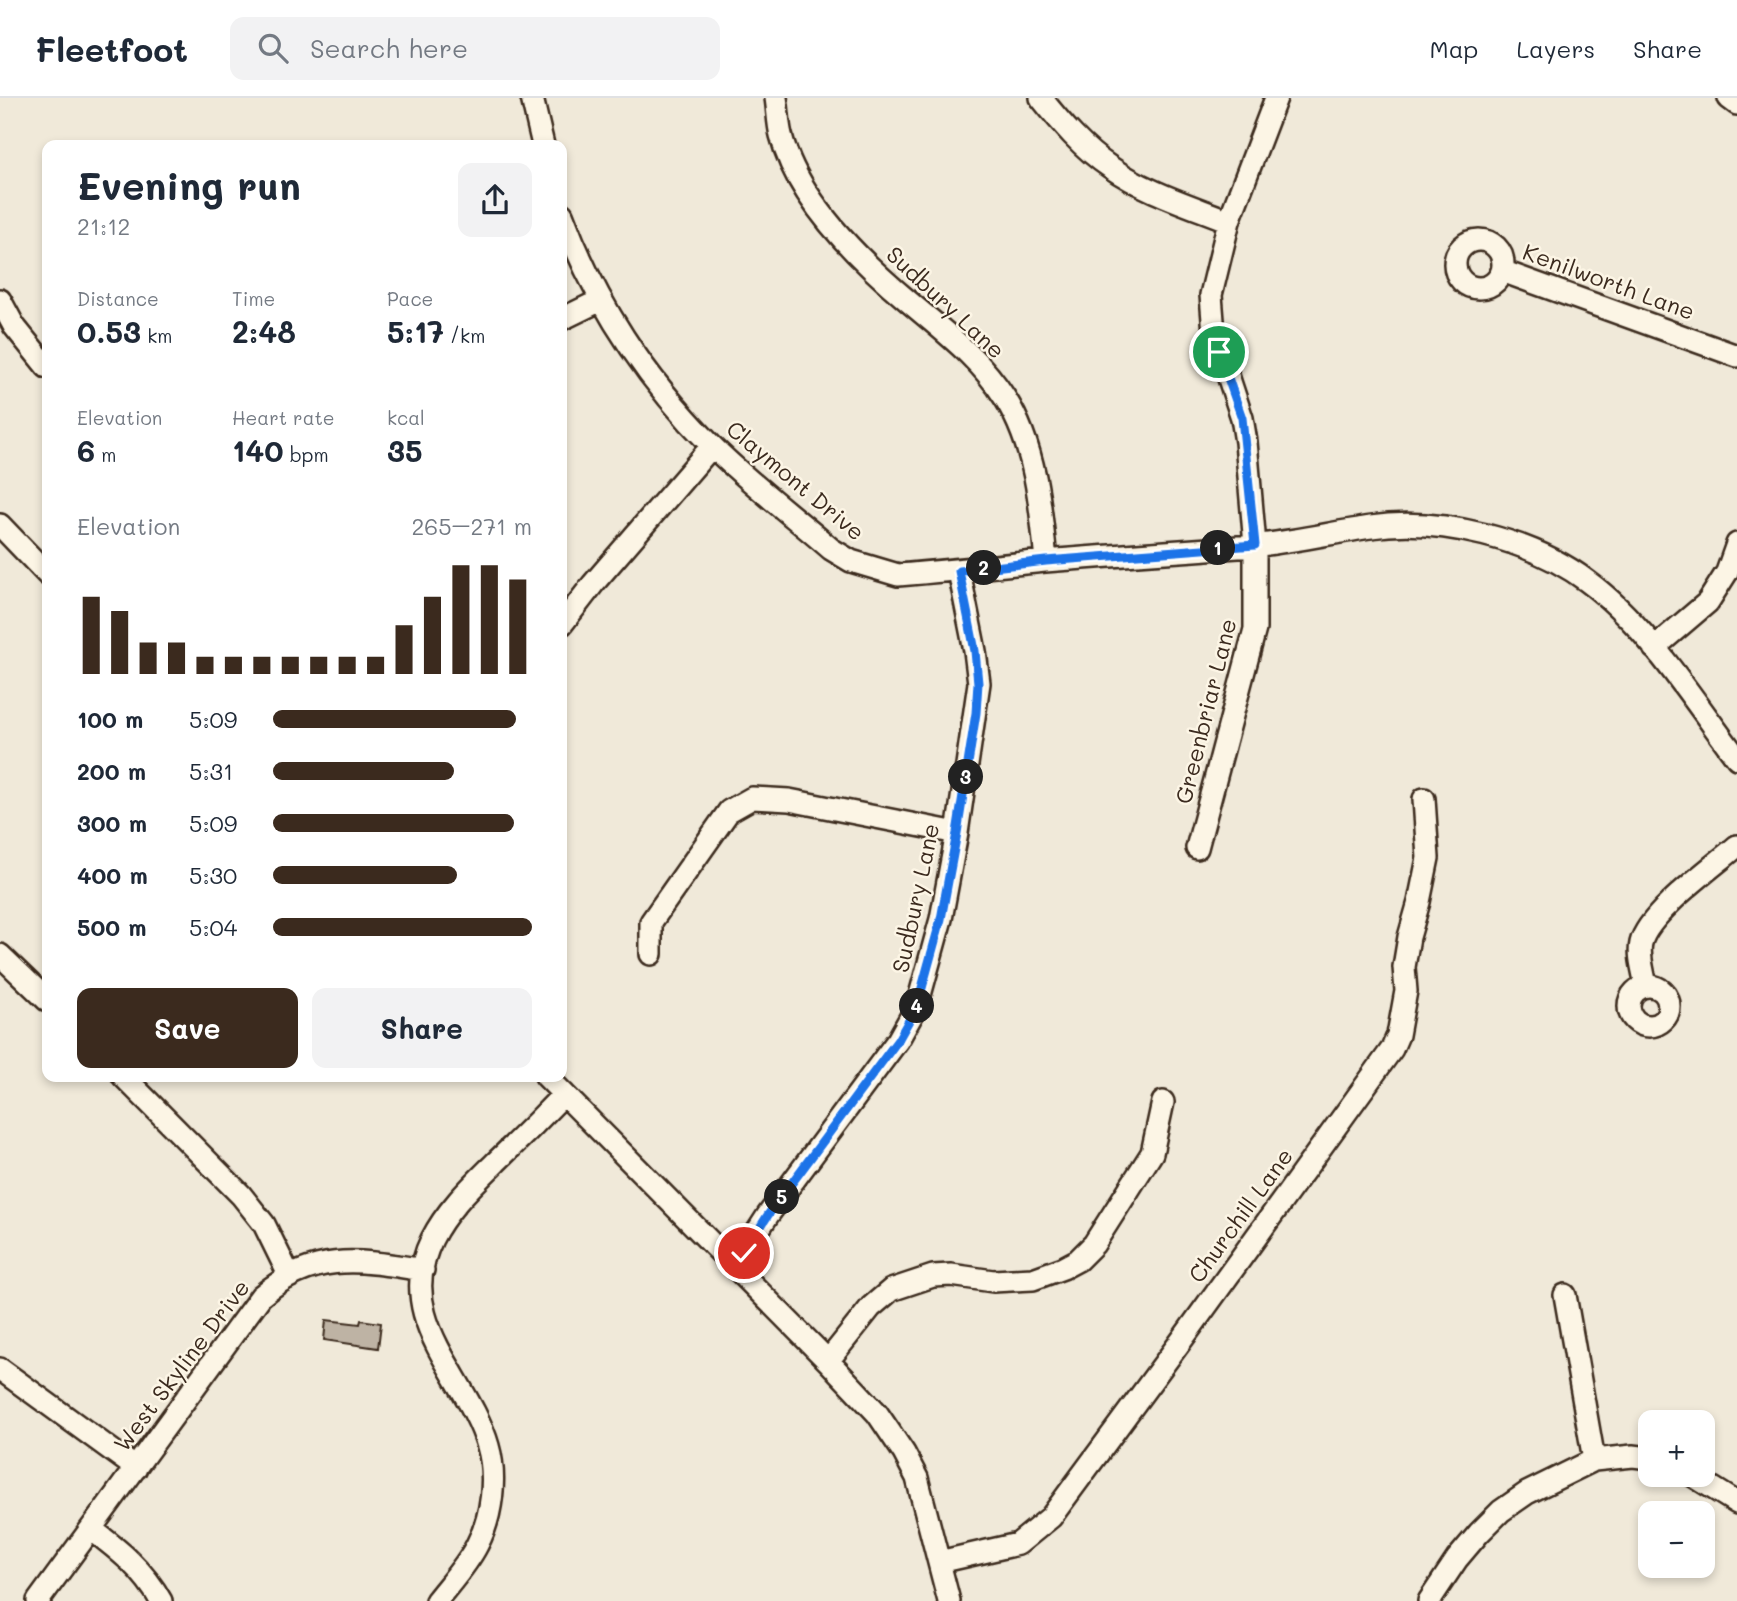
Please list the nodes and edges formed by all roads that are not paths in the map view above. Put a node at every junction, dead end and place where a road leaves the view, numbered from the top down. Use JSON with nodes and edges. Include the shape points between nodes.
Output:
{"nodes":[{"id":1,"x":532,"y":98,"type":"edge"},
{"id":2,"x":776,"y":98,"type":"edge"},
{"id":3,"x":1041,"y":98,"type":"edge"},
{"id":4,"x":1276,"y":98,"type":"edge"},
{"id":5,"x":1729,"y":98,"type":"edge"},
{"id":6,"x":1737,"y":104,"type":"edge"},
{"id":7,"x":542,"y":140,"type":"edge"},
{"id":8,"x":1229,"y":221,"type":"junction"},
{"id":9,"x":567,"y":228,"type":"edge"},
{"id":10,"x":1502,"y":271,"type":"dead end"},
{"id":11,"x":0,"y":300,"type":"edge"},
{"id":12,"x":601,"y":300,"type":"junction"},
{"id":13,"x":567,"y":317,"type":"edge"},
{"id":14,"x":1737,"y":356,"type":"edge"},
{"id":15,"x":42,"y":361,"type":"edge"},
{"id":16,"x":712,"y":446,"type":"junction"},
{"id":17,"x":3,"y":535,"type":"edge"},
{"id":18,"x":1737,"y":544,"type":"edge"},
{"id":19,"x":1255,"y":545,"type":"junction"},
{"id":20,"x":1046,"y":561,"type":"junction"},
{"id":21,"x":42,"y":570,"type":"edge"},
{"id":22,"x":959,"y":571,"type":"junction"},
{"id":23,"x":567,"y":618,"type":"edge"},
{"id":24,"x":1654,"y":648,"type":"junction"},
{"id":25,"x":1737,"y":758,"type":"edge"},
{"id":26,"x":1424,"y":799,"type":"dead end"},
{"id":27,"x":957,"y":833,"type":"junction"},
{"id":28,"x":1737,"y":846,"type":"edge"},
{"id":29,"x":1197,"y":848,"type":"dead end"},
{"id":30,"x":650,"y":954,"type":"dead end"},
{"id":31,"x":0,"y":955,"type":"edge"},
{"id":32,"x":1646,"y":986,"type":"dead end"},
{"id":33,"x":42,"y":995,"type":"edge"},
{"id":34,"x":129,"y":1082,"type":"edge"},
{"id":35,"x":552,"y":1082,"type":"edge"},
{"id":36,"x":564,"y":1094,"type":"junction"},
{"id":37,"x":1163,"y":1102,"type":"dead end"},
{"id":38,"x":735,"y":1266,"type":"junction"},
{"id":39,"x":423,"y":1270,"type":"junction"},
{"id":40,"x":289,"y":1275,"type":"junction"},
{"id":41,"x":1565,"y":1294,"type":"dead end"},
{"id":42,"x":828,"y":1361,"type":"junction"},
{"id":43,"x":0,"y":1369,"type":"edge"},
{"id":44,"x":1638,"y":1457,"type":"edge"},
{"id":45,"x":1594,"y":1460,"type":"junction"},
{"id":46,"x":136,"y":1468,"type":"junction"},
{"id":47,"x":1711,"y":1487,"type":"edge"},
{"id":48,"x":1737,"y":1503,"type":"edge"},
{"id":49,"x":91,"y":1529,"type":"junction"},
{"id":50,"x":939,"y":1562,"type":"junction"},
{"id":51,"x":38,"y":1601,"type":"edge"},
{"id":52,"x":161,"y":1601,"type":"edge"},
{"id":53,"x":436,"y":1601,"type":"edge"},
{"id":54,"x":949,"y":1601,"type":"edge"},
{"id":55,"x":1429,"y":1601,"type":"edge"}],
"edges":[{"from":1,"to":7,"type":"street"},
{"from":2,"to":20,"type":"street","name":"Sudbury Lane","via":[[788,155],[836,231],[860,259],[969,353],[1016,416],[1035,477]]},
{"from":3,"to":8,"type":"street","via":[[1071,134],[1108,166],[1160,194]]},
{"from":4,"to":8,"type":"street","name":"Greenbriar Lane"},
{"from":5,"to":6,"type":"street"},
{"from":8,"to":19,"type":"street","name":"Greenbriar Lane","via":[[1211,295],[1211,314],[1242,418]]},
{"from":9,"to":12,"type":"street","name":"Claymont Drive"},
{"from":10,"to":14,"type":"street","name":"Kenilworth Lane"},
{"from":11,"to":15,"type":"street"},
{"from":12,"to":13,"type":"street"},
{"from":12,"to":16,"type":"street","name":"Claymont Drive","via":[[658,387]]},
{"from":16,"to":22,"type":"street","name":"Claymont Drive","via":[[831,549],[851,561],[898,575]]},
{"from":16,"to":23,"type":"street"},
{"from":17,"to":21,"type":"street"},
{"from":18,"to":24,"type":"street","via":[[1727,572],[1708,602]]},
{"from":19,"to":20,"type":"street","name":"Claymont Drive"},
{"from":19,"to":24,"type":"street","name":"Claymont Drive","via":[[1373,526],[1471,532],[1522,547],[1586,579]]},
{"from":19,"to":29,"type":"street","name":"Greenbriar Lane","via":[[1255,629]]},
{"from":20,"to":22,"type":"street","name":"Claymont Drive"},
{"from":22,"to":27,"type":"street","name":"Sudbury Lane","via":[[978,683]]},
{"from":24,"to":25,"type":"street","name":"Claymont Drive"},
{"from":26,"to":50,"type":"street","name":"Churchill Lane","via":[[1428,859],[1409,937],[1406,991],[1392,1049],[1051,1517],[1018,1544]]},
{"from":27,"to":30,"type":"street","via":[[789,800],[752,798],[729,811],[651,922]]},
{"from":27,"to":38,"type":"street","name":"Sudbury Lane","via":[[941,919],[917,1006],[898,1040]]},
{"from":28,"to":32,"type":"street","via":[[1665,908],[1646,932],[1641,944]]},
{"from":31,"to":33,"type":"street"},
{"from":34,"to":40,"type":"street","via":[[241,1195],[264,1224]]},
{"from":35,"to":36,"type":"street"},
{"from":36,"to":38,"type":"street"},
{"from":36,"to":39,"type":"street","via":[[459,1199],[431,1241]]},
{"from":37,"to":42,"type":"street","via":[[1152,1153],[1094,1244],[1078,1260],[1033,1279],[933,1276],[891,1290],[871,1307]]},
{"from":38,"to":42,"type":"street"},
{"from":39,"to":40,"type":"street","name":"West Skyline Drive","via":[[332,1262]]},
{"from":39,"to":53,"type":"street","via":[[423,1307],[433,1341],[478,1422],[489,1447],[491,1471],[492,1498],[477,1545]]},
{"from":40,"to":46,"type":"street","name":"West Skyline Drive","via":[[261,1296]]},
{"from":41,"to":45,"type":"street"},
{"from":42,"to":50,"type":"street","via":[[877,1413],[904,1453],[917,1478]]},
{"from":43,"to":46,"type":"street"},
{"from":44,"to":45,"type":"street"},
{"from":45,"to":55,"type":"street","via":[[1501,1511],[1457,1559]]},
{"from":46,"to":49,"type":"street","name":"West Skyline Drive"},
{"from":47,"to":48,"type":"street"},
{"from":49,"to":51,"type":"street","name":"West Skyline Drive"},
{"from":49,"to":52,"type":"street","via":[[149,1580]]},
{"from":50,"to":54,"type":"street"}]}
